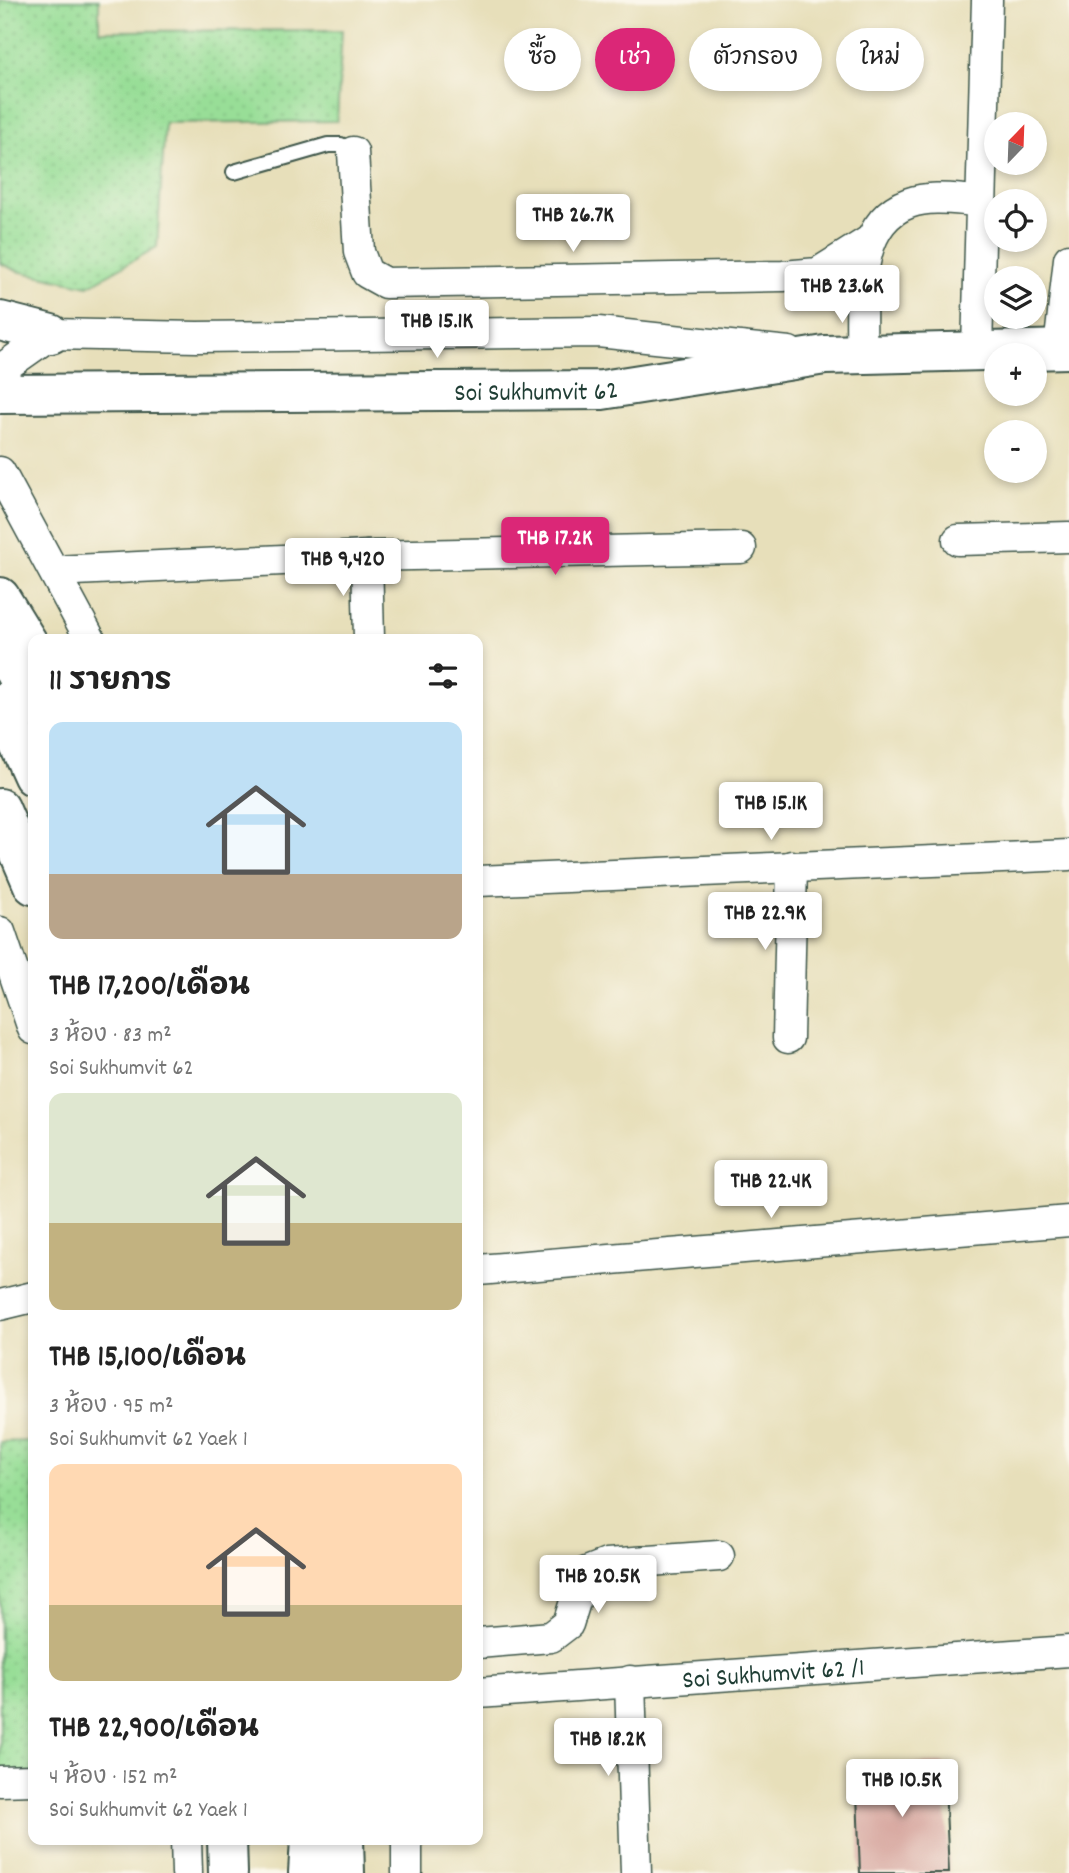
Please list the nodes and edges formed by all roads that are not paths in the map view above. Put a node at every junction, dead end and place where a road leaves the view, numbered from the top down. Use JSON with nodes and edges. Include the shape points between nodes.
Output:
{"nodes":[{"id":1,"x":986,"y":0,"type":"edge"},
{"id":2,"x":353,"y":152,"type":"joint"},
{"id":3,"x":234,"y":172,"type":"dead end"},
{"id":4,"x":980,"y":201,"type":"junction"},
{"id":5,"x":869,"y":241,"type":"junction"},
{"id":6,"x":1069,"y":259,"type":"edge"},
{"id":7,"x":0,"y":321,"type":"edge"},
{"id":8,"x":51,"y":334,"type":"junction"},
{"id":9,"x":977,"y":349,"type":"junction"},
{"id":10,"x":1064,"y":349,"type":"edge"},
{"id":11,"x":843,"y":354,"type":"junction"},
{"id":12,"x":0,"y":370,"type":"edge"},
{"id":13,"x":0,"y":394,"type":"edge"},
{"id":14,"x":0,"y":472,"type":"edge"},
{"id":15,"x":1069,"y":537,"type":"edge"},
{"id":16,"x":958,"y":540,"type":"dead end"},
{"id":17,"x":741,"y":548,"type":"dead end"},
{"id":18,"x":367,"y":556,"type":"junction"},
{"id":19,"x":54,"y":571,"type":"junction"},
{"id":20,"x":0,"y":597,"type":"edge"},
{"id":21,"x":87,"y":634,"type":"edge"},
{"id":22,"x":369,"y":634,"type":"edge"},
{"id":23,"x":28,"y":643,"type":"edge"},
{"id":24,"x":0,"y":644,"type":"edge"},
{"id":25,"x":28,"y":698,"type":"edge"},
{"id":26,"x":0,"y":703,"type":"edge"},
{"id":27,"x":28,"y":765,"type":"edge"},
{"id":28,"x":0,"y":808,"type":"edge"},
{"id":29,"x":1069,"y":855,"type":"edge"},
{"id":30,"x":792,"y":866,"type":"junction"},
{"id":31,"x":28,"y":873,"type":"edge"},
{"id":32,"x":483,"y":881,"type":"edge"},
{"id":33,"x":0,"y":932,"type":"edge"},
{"id":34,"x":28,"y":1015,"type":"edge"},
{"id":35,"x":788,"y":1038,"type":"dead end"},
{"id":36,"x":1069,"y":1221,"type":"edge"},
{"id":37,"x":483,"y":1270,"type":"edge"},
{"id":38,"x":28,"y":1298,"type":"edge"},
{"id":39,"x":0,"y":1305,"type":"edge"},
{"id":40,"x":719,"y":1556,"type":"dead end"},
{"id":41,"x":483,"y":1643,"type":"edge"},
{"id":42,"x":1069,"y":1651,"type":"edge"},
{"id":43,"x":630,"y":1681,"type":"junction"},
{"id":44,"x":483,"y":1693,"type":"edge"},
{"id":45,"x":28,"y":1780,"type":"edge"},
{"id":46,"x":0,"y":1781,"type":"edge"},
{"id":47,"x":186,"y":1845,"type":"edge"},
{"id":48,"x":227,"y":1845,"type":"edge"},
{"id":49,"x":287,"y":1845,"type":"edge"},
{"id":50,"x":310,"y":1845,"type":"edge"},
{"id":51,"x":344,"y":1845,"type":"edge"},
{"id":52,"x":407,"y":1845,"type":"edge"},
{"id":53,"x":187,"y":1873,"type":"edge"},
{"id":54,"x":228,"y":1873,"type":"edge"},
{"id":55,"x":286,"y":1873,"type":"edge"},
{"id":56,"x":308,"y":1873,"type":"edge"},
{"id":57,"x":345,"y":1873,"type":"edge"},
{"id":58,"x":407,"y":1873,"type":"edge"},
{"id":59,"x":636,"y":1873,"type":"edge"}],
"edges":[{"from":1,"to":4,"type":"street"},
{"from":2,"to":3,"type":"lane","via":[[341,145],[328,145]]},
{"from":2,"to":5,"type":"street","via":[[359,252],[367,274],[385,283],[818,273]]},
{"from":4,"to":5,"type":"street","via":[[942,198],[909,203],[885,218]]},
{"from":4,"to":9,"type":"street"},
{"from":5,"to":11,"type":"street"},
{"from":6,"to":10,"type":"street"},
{"from":7,"to":8,"type":"main road"},
{"from":8,"to":11,"type":"street","via":[[197,337],[598,332]]},
{"from":8,"to":12,"type":"street"},
{"from":9,"to":10,"type":"main road","name":"Soi Sukhumvit 62"},
{"from":9,"to":11,"type":"main road","name":"Soi Sukhumvit 62"},
{"from":11,"to":13,"type":"main road","name":"Soi Sukhumvit 62","via":[[602,390]]},
{"from":14,"to":19,"type":"street"},
{"from":15,"to":16,"type":"street"},
{"from":17,"to":18,"type":"street"},
{"from":18,"to":19,"type":"street"},
{"from":18,"to":22,"type":"street"},
{"from":19,"to":21,"type":"street"},
{"from":20,"to":23,"type":"main road"},
{"from":24,"to":25,"type":"main road"},
{"from":26,"to":27,"type":"main road"},
{"from":28,"to":31,"type":"main road"},
{"from":29,"to":30,"type":"street"},
{"from":30,"to":32,"type":"street"},
{"from":30,"to":35,"type":"street"},
{"from":33,"to":34,"type":"street"},
{"from":36,"to":37,"type":"street"},
{"from":38,"to":39,"type":"street"},
{"from":40,"to":41,"type":"street","via":[[607,1564],[584,1573],[568,1625],[551,1637]]},
{"from":42,"to":43,"type":"street","name":"Soi Sukhumvit 62 /1"},
{"from":43,"to":44,"type":"street","name":"Soi Sukhumvit 62 /1"},
{"from":43,"to":59,"type":"street"},
{"from":45,"to":46,"type":"street"},
{"from":47,"to":53,"type":"street"},
{"from":48,"to":54,"type":"main road"},
{"from":49,"to":55,"type":"main road"},
{"from":50,"to":56,"type":"main road"},
{"from":51,"to":57,"type":"main road"},
{"from":52,"to":58,"type":"street"}]}
